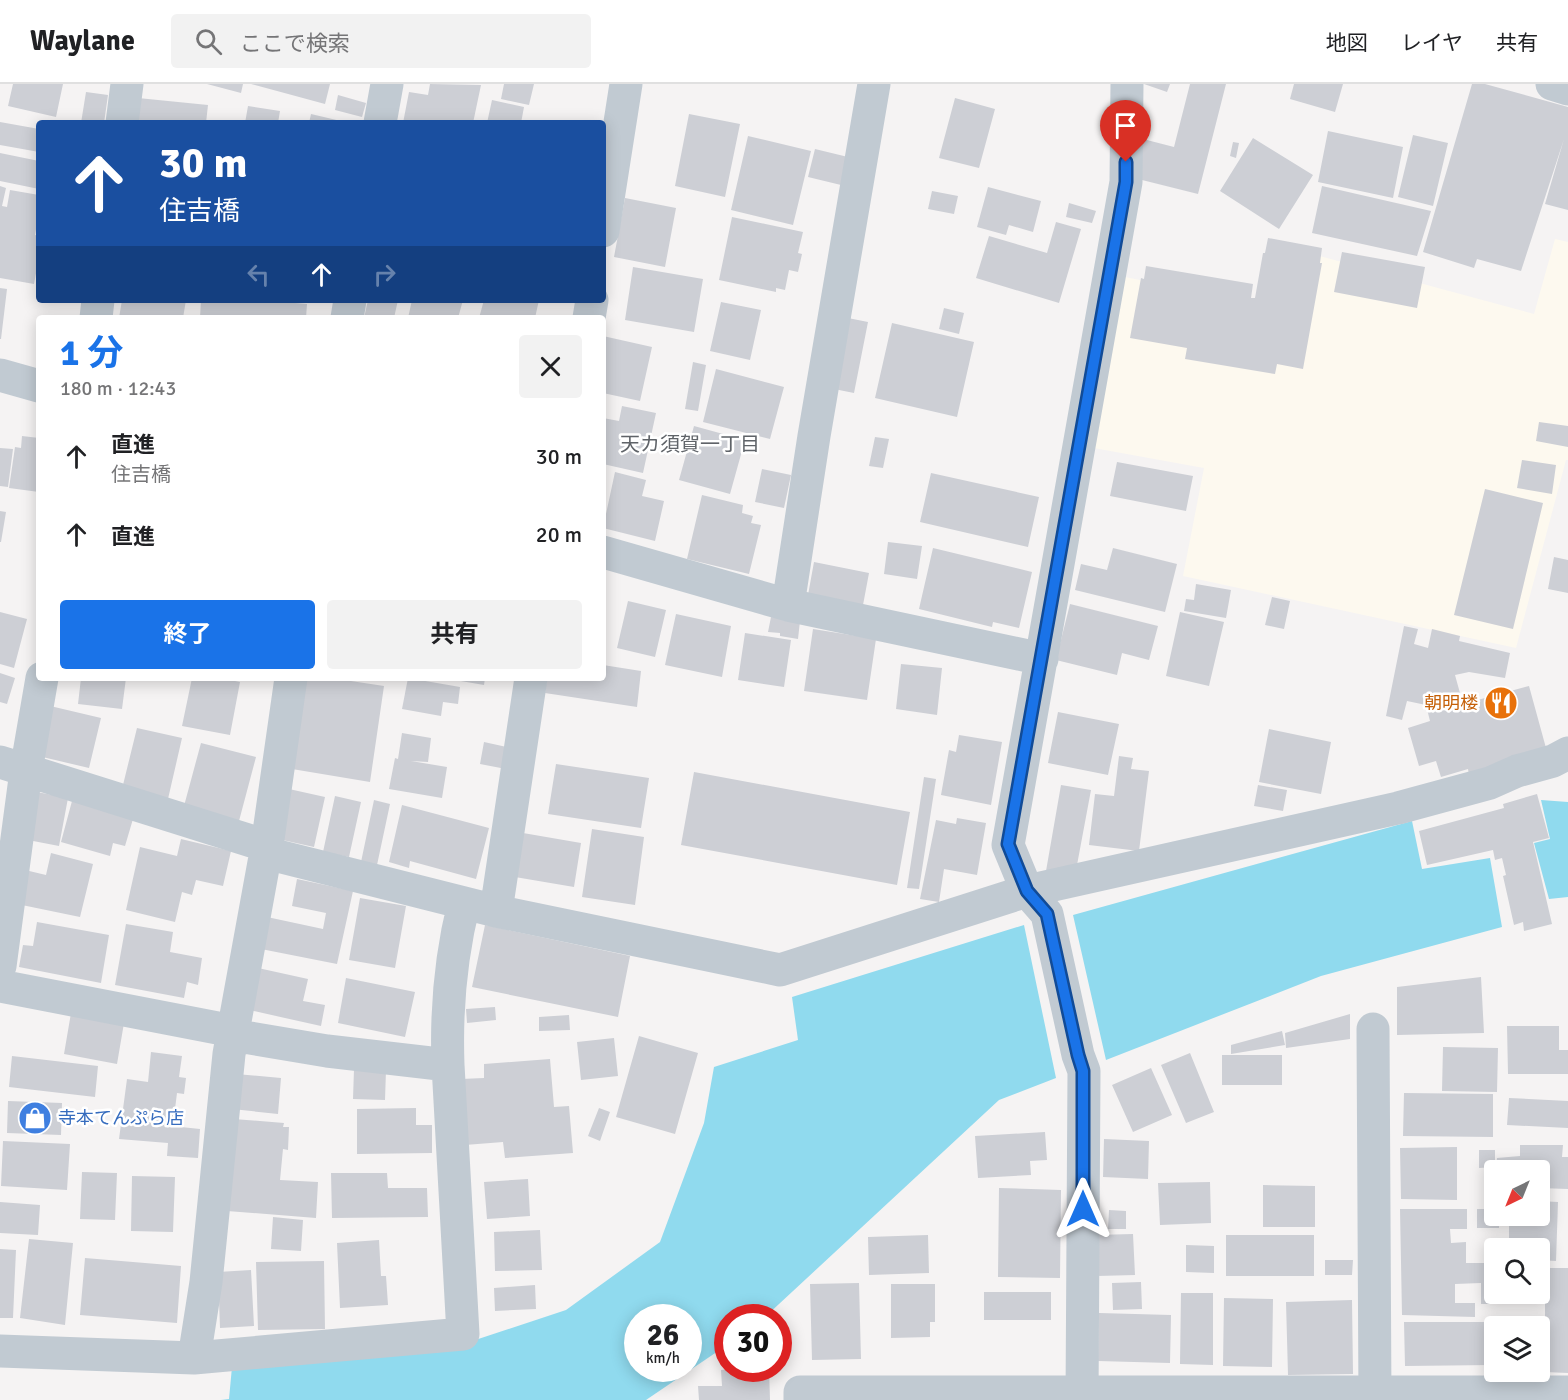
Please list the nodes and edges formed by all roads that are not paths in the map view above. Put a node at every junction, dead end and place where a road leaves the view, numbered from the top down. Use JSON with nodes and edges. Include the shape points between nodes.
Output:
{"nodes":[{"id":1,"x":127,"y":84,"type":"edge"},
{"id":2,"x":387,"y":84,"type":"edge"},
{"id":3,"x":626,"y":84,"type":"edge"},
{"id":4,"x":874,"y":84,"type":"edge"},
{"id":5,"x":1127,"y":84,"type":"edge"},
{"id":6,"x":1552,"y":84,"type":"edge"},
{"id":7,"x":1568,"y":90,"type":"edge"},
{"id":8,"x":122,"y":120,"type":"edge"},
{"id":9,"x":381,"y":120,"type":"edge"},
{"id":10,"x":606,"y":212,"type":"edge"},
{"id":11,"x":0,"y":375,"type":"edge"},
{"id":12,"x":36,"y":385,"type":"edge"},
{"id":13,"x":606,"y":553,"type":"edge"},
{"id":14,"x":788,"y":605,"type":"junction"},
{"id":15,"x":1042,"y":658,"type":"junction"},
{"id":16,"x":41,"y":681,"type":"edge"},
{"id":17,"x":291,"y":681,"type":"edge"},
{"id":18,"x":531,"y":681,"type":"edge"},
{"id":19,"x":1568,"y":753,"type":"edge"},
{"id":20,"x":13,"y":767,"type":"edge"},
{"id":21,"x":266,"y":849,"type":"junction"},
{"id":22,"x":1037,"y":902,"type":"junction"},
{"id":23,"x":464,"y":903,"type":"junction"},
{"id":24,"x":496,"y":911,"type":"junction"},
{"id":25,"x":0,"y":966,"type":"edge"},
{"id":26,"x":0,"y":986,"type":"edge"},
{"id":27,"x":1373,"y":1029,"type":"dead end"},
{"id":28,"x":233,"y":1033,"type":"junction"},
{"id":29,"x":448,"y":1065,"type":"junction"},
{"id":30,"x":0,"y":1351,"type":"edge"},
{"id":31,"x":194,"y":1358,"type":"junction"},
{"id":32,"x":1568,"y":1392,"type":"edge"},
{"id":33,"x":1375,"y":1395,"type":"edge"},
{"id":34,"x":1082,"y":1396,"type":"edge"},
{"id":35,"x":800,"y":1400,"type":"edge"}],
"edges":[{"from":1,"to":8,"type":"street"},
{"from":2,"to":9,"type":"street"},
{"from":3,"to":10,"type":"street"},
{"from":4,"to":14,"type":"street"},
{"from":5,"to":15,"type":"street","via":[[1126,182]]},
{"from":6,"to":7,"type":"street"},
{"from":11,"to":12,"type":"street"},
{"from":13,"to":14,"type":"street"},
{"from":14,"to":15,"type":"street"},
{"from":15,"to":22,"type":"street","via":[[1008,844]]},
{"from":16,"to":20,"type":"street"},
{"from":17,"to":21,"type":"street"},
{"from":18,"to":24,"type":"street"},
{"from":19,"to":22,"type":"street","via":[[1490,783]]},
{"from":20,"to":21,"type":"street"},
{"from":20,"to":25,"type":"street"},
{"from":21,"to":23,"type":"street"},
{"from":21,"to":28,"type":"street"},
{"from":22,"to":24,"type":"street","via":[[780,970]]},
{"from":22,"to":34,"type":"street","via":[[1083,1071]]},
{"from":23,"to":24,"type":"street"},
{"from":23,"to":29,"type":"street","via":[[457,930],[446,1027]]},
{"from":26,"to":28,"type":"street"},
{"from":27,"to":33,"type":"street"},
{"from":28,"to":29,"type":"street","via":[[327,1051]]},
{"from":28,"to":31,"type":"street"},
{"from":29,"to":31,"type":"street","via":[[464,1334]]},
{"from":30,"to":31,"type":"street"},
{"from":32,"to":33,"type":"street"},
{"from":33,"to":34,"type":"street"},
{"from":34,"to":35,"type":"street","via":[[800,1392]]}]}
